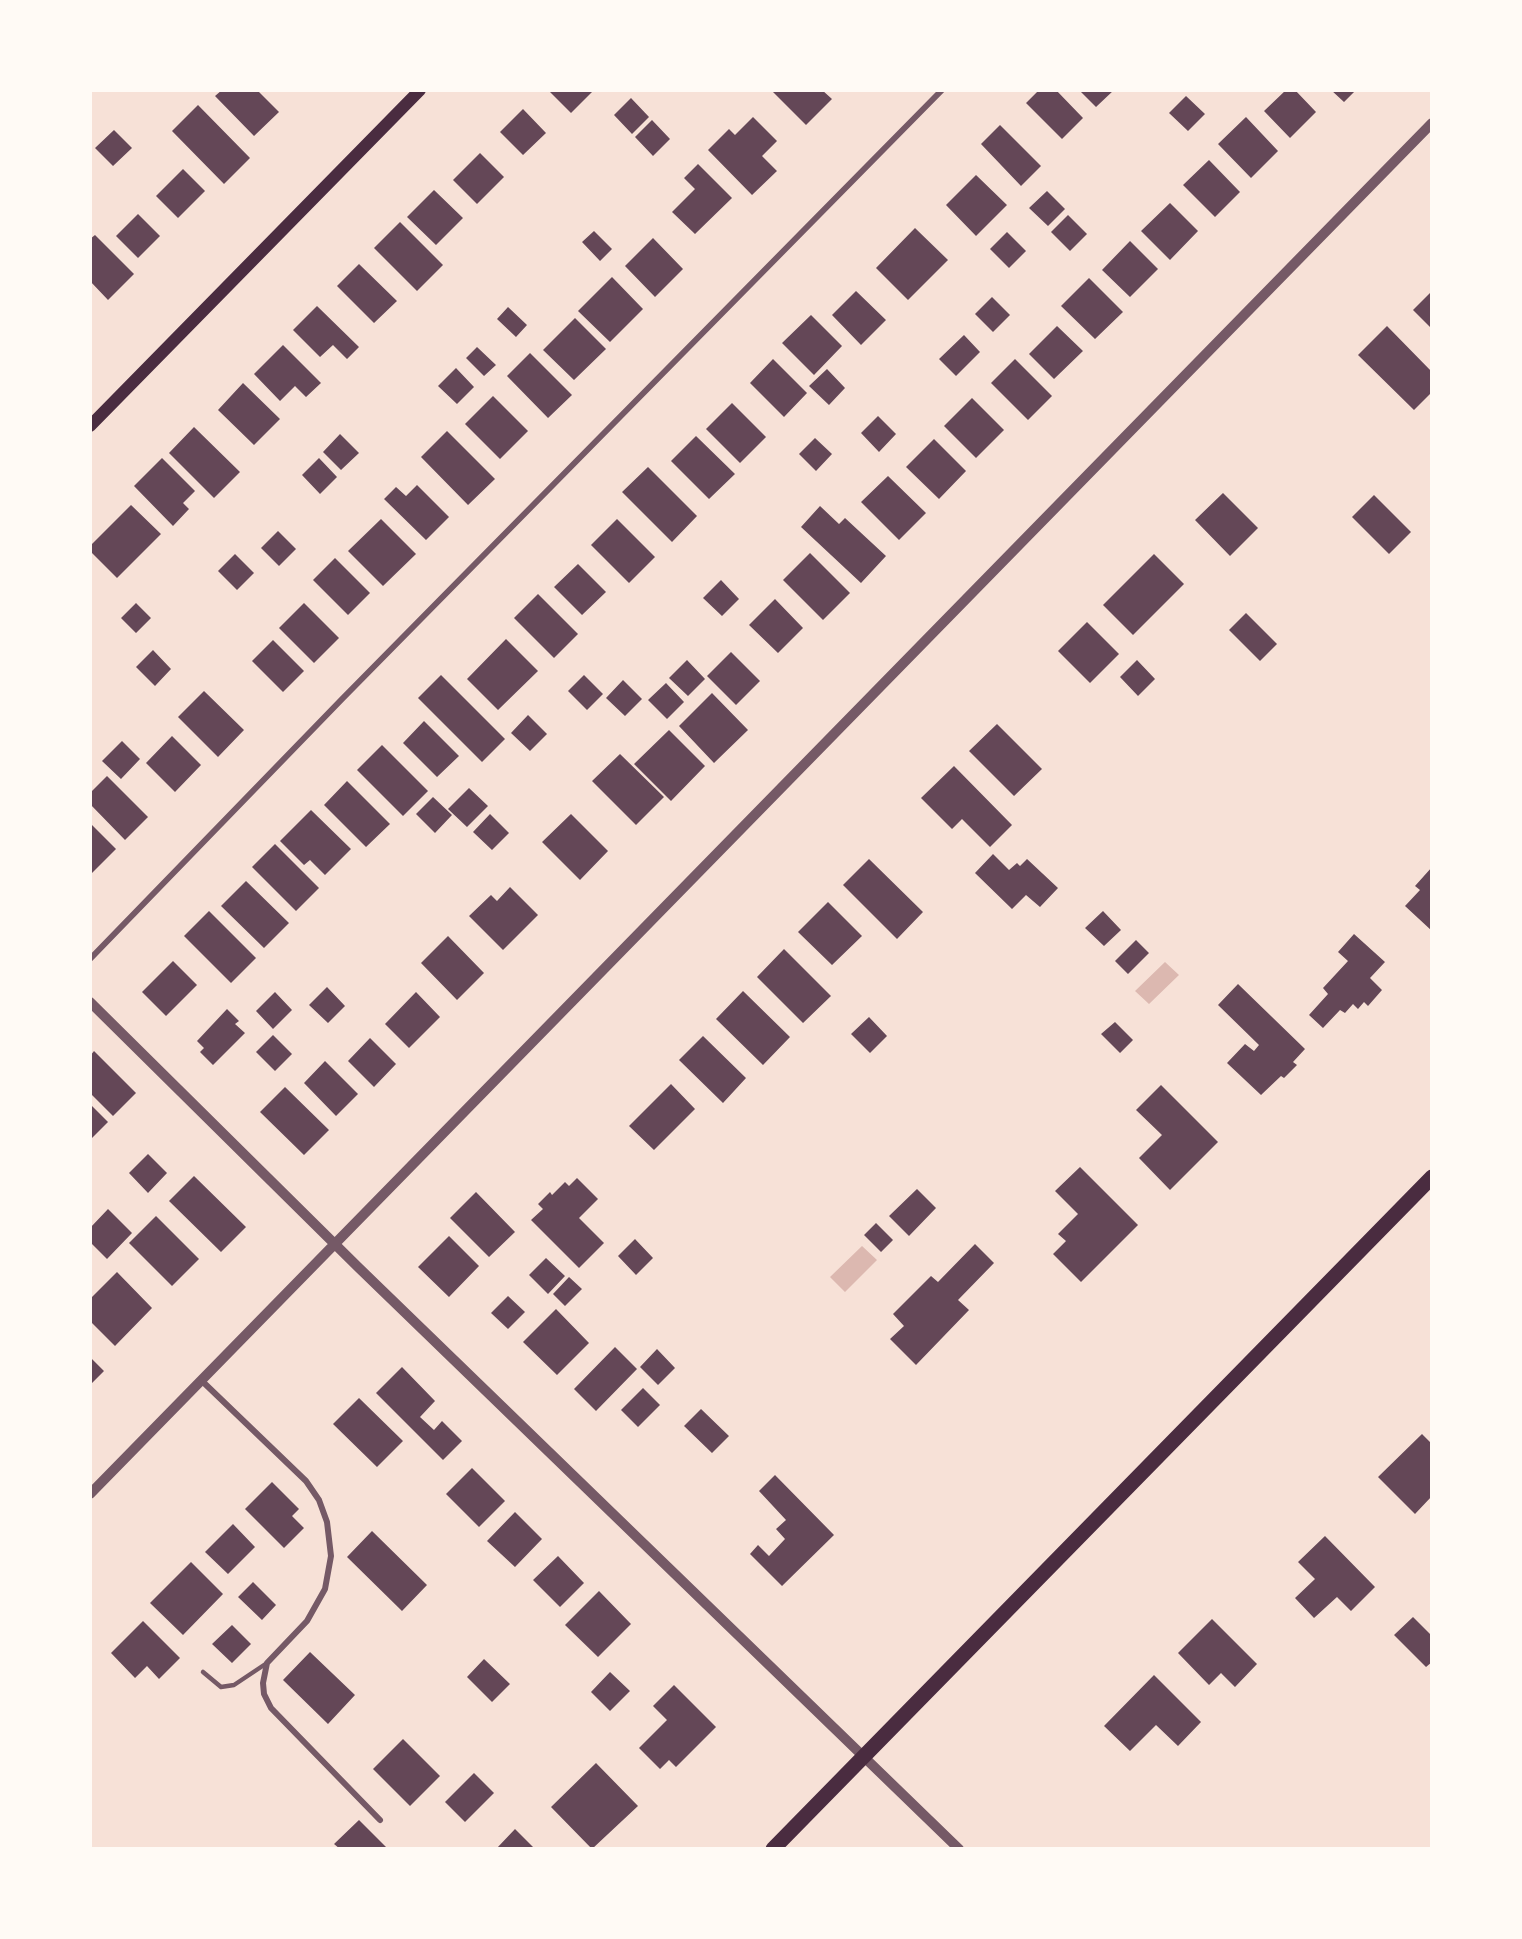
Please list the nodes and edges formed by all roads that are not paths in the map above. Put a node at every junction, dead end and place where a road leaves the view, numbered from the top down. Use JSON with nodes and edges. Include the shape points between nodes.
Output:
{"nodes":[{"id":1,"x":420,"y":90,"type":"edge"},
{"id":2,"x":942,"y":90,"type":"edge"},
{"id":3,"x":1432,"y":123,"type":"edge"},
{"id":4,"x":90,"y":426,"type":"edge"},
{"id":5,"x":90,"y":959,"type":"edge"},
{"id":6,"x":90,"y":1002,"type":"edge"},
{"id":7,"x":1432,"y":1177,"type":"edge"},
{"id":8,"x":334,"y":1244,"type":"junction"},
{"id":9,"x":202,"y":1381,"type":"junction"},
{"id":10,"x":90,"y":1494,"type":"edge"},
{"id":11,"x":267,"y":1663,"type":"junction"},
{"id":12,"x":203,"y":1672,"type":"dead end"},
{"id":13,"x":863,"y":1757,"type":"junction"},
{"id":14,"x":380,"y":1820,"type":"dead end"},
{"id":15,"x":773,"y":1849,"type":"edge"},
{"id":16,"x":959,"y":1849,"type":"edge"}],
"edges":[{"from":1,"to":4,"type":"main road"},
{"from":2,"to":5,"type":"street"},
{"from":3,"to":8,"type":"street"},
{"from":6,"to":8,"type":"street"},
{"from":7,"to":13,"type":"main road"},
{"from":8,"to":9,"type":"street"},
{"from":8,"to":13,"type":"street"},
{"from":9,"to":10,"type":"street"},
{"from":9,"to":11,"type":"street","via":[[306,1481],[327,1522],[331,1556],[325,1590],[307,1621]]},
{"from":11,"to":12,"type":"lane","via":[[234,1684],[221,1687]]},
{"from":11,"to":14,"type":"street","via":[[262,1683],[271,1708]]},
{"from":13,"to":15,"type":"main road"},
{"from":13,"to":16,"type":"street"}]}
